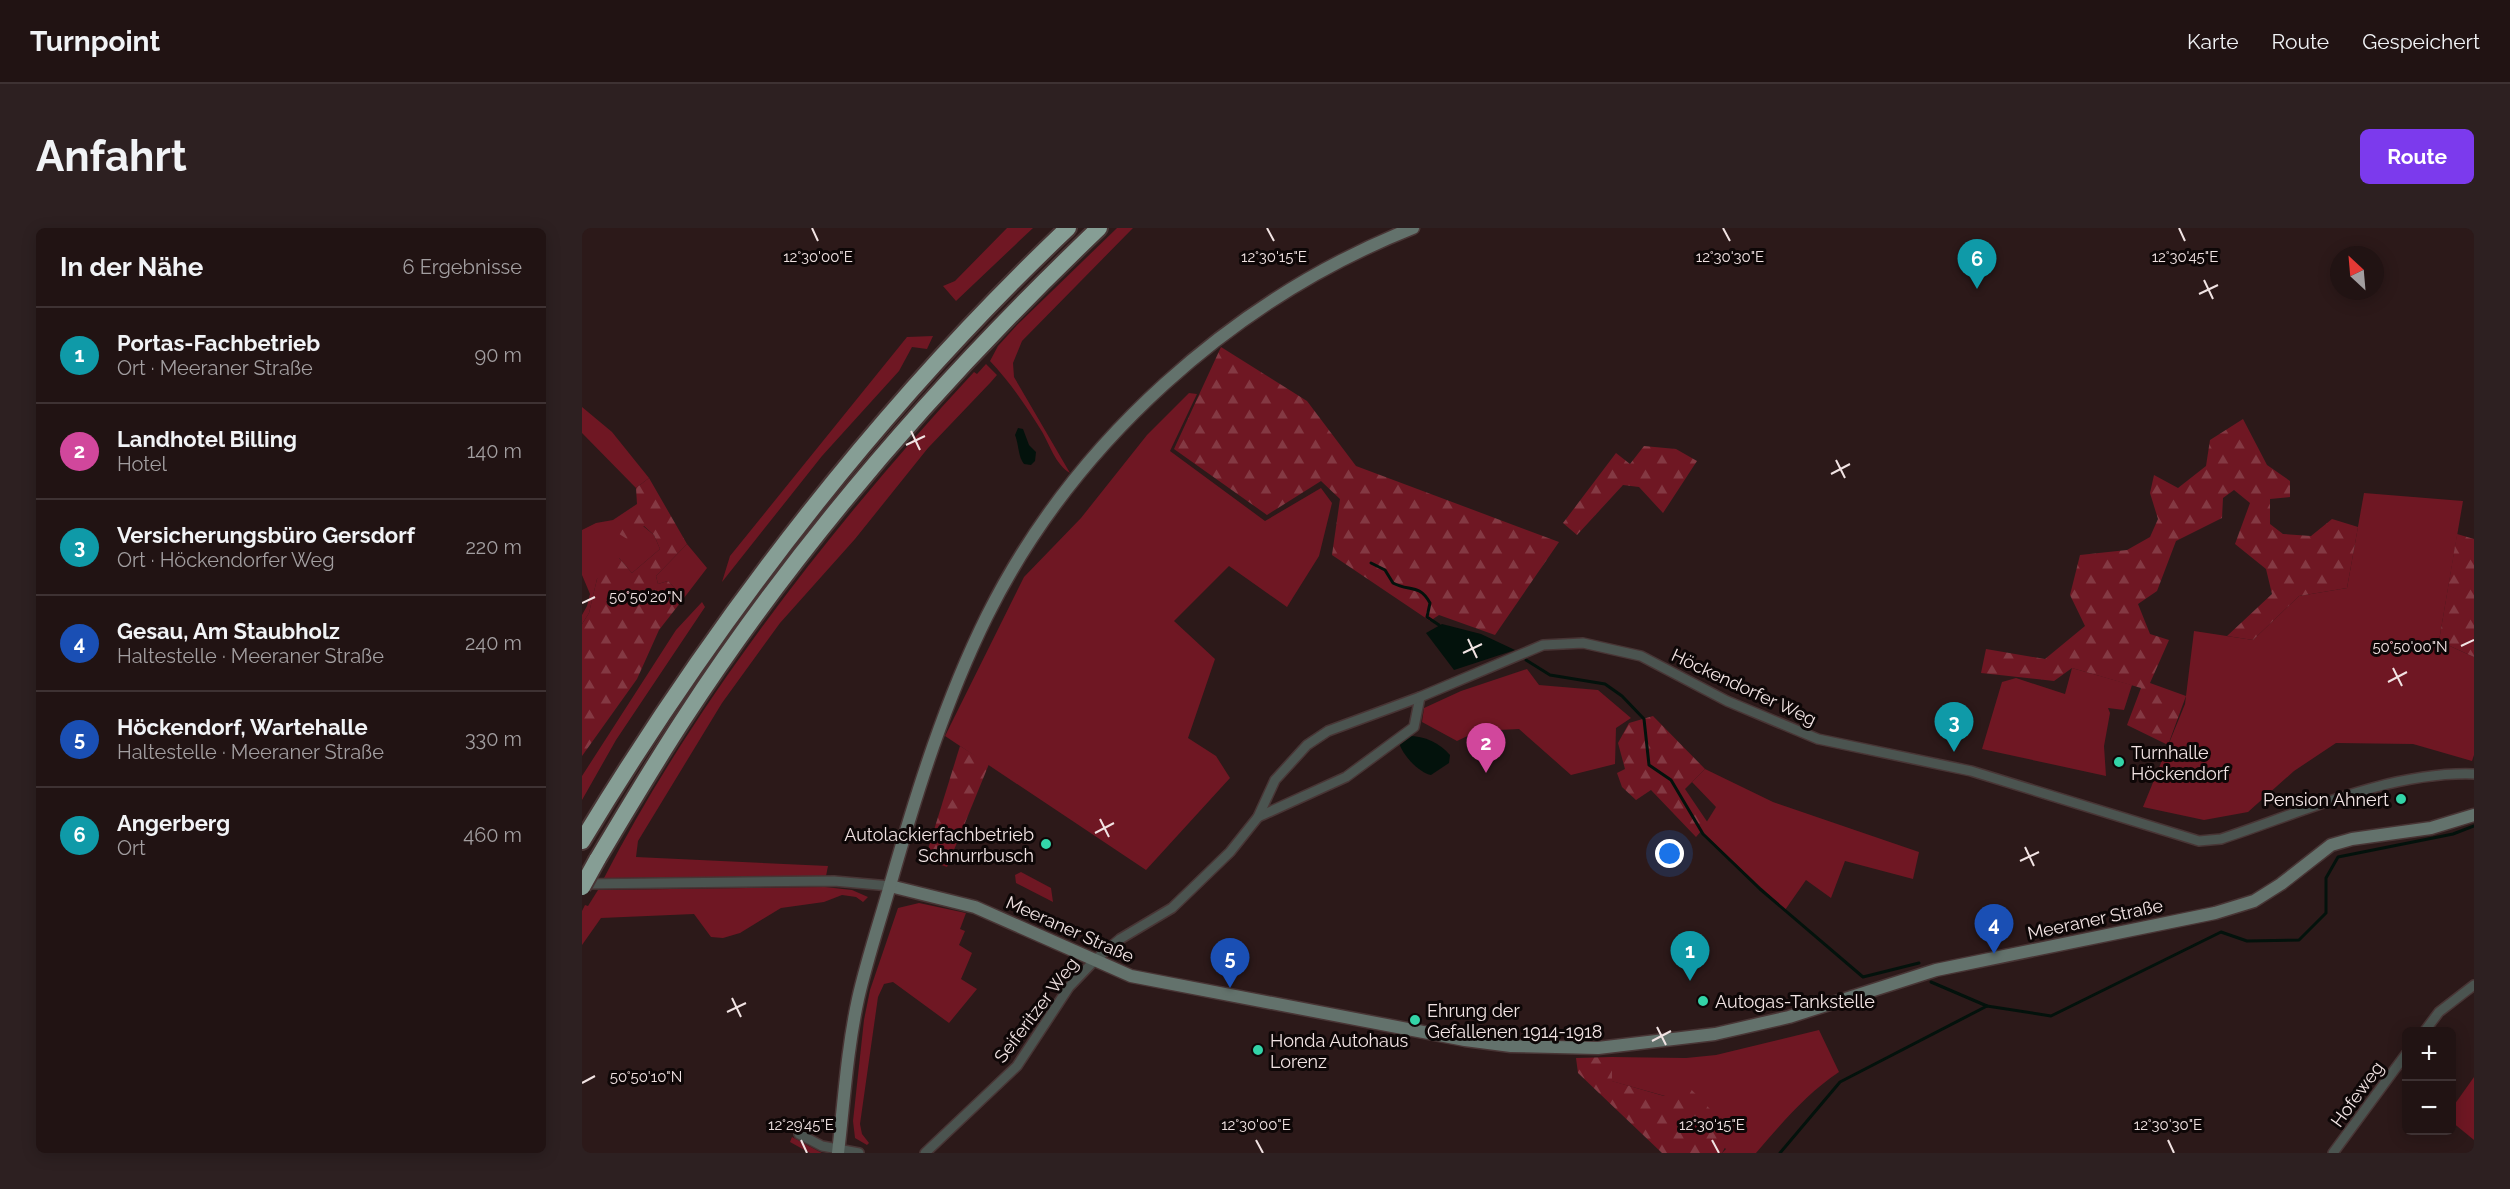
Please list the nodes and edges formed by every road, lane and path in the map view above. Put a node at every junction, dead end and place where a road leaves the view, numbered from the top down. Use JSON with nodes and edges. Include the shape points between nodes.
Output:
{"nodes":[{"id":1,"x":1068,"y":228,"type":"edge"},
{"id":2,"x":1099,"y":228,"type":"edge"},
{"id":3,"x":1413,"y":228,"type":"edge"},
{"id":4,"x":1420,"y":697,"type":"junction"},
{"id":5,"x":2474,"y":774,"type":"edge"},
{"id":6,"x":2474,"y":815,"type":"edge"},
{"id":7,"x":1258,"y":817,"type":"junction"},
{"id":8,"x":582,"y":841,"type":"edge"},
{"id":9,"x":582,"y":885,"type":"edge"},
{"id":10,"x":890,"y":885,"type":"junction"},
{"id":11,"x":1095,"y":960,"type":"junction"},
{"id":12,"x":2474,"y":984,"type":"edge"},
{"id":13,"x":2428,"y":1027,"type":"edge"},
{"id":14,"x":2402,"y":1059,"type":"edge"},
{"id":15,"x":799,"y":1134,"type":"dead end"},
{"id":16,"x":838,"y":1151,"type":"edge"},
{"id":17,"x":859,"y":1153,"type":"edge"},
{"id":18,"x":925,"y":1153,"type":"edge"},
{"id":19,"x":2333,"y":1153,"type":"edge"}],
"edges":[{"from":1,"to":8,"type":"highway","via":[[969,327],[840,472],[759,575],[665,708]]},
{"from":2,"to":9,"type":"highway","bridge":true,"via":[[968,359],[849,496],[684,719]]},
{"from":3,"to":10,"type":"street","via":[[1305,281],[1210,346],[1141,406],[1061,499],[1005,584],[966,660],[927,761]]},
{"from":4,"to":5,"type":"street","name":"Höckendorfer Weg","via":[[1543,645],[1583,643],[1641,656],[1727,701],[1818,739],[1971,771],[2199,841],[2221,839],[2398,780]]},
{"from":4,"to":7,"type":"street","via":[[1414,727],[1346,777]]},
{"from":4,"to":7,"type":"street","name":"Höckendorfer Weg","via":[[1328,730],[1307,745],[1275,780]]},
{"from":6,"to":11,"type":"street","name":"Meeraner Straße","via":[[2431,828],[2331,845],[2254,901],[2215,913],[1936,970],[1781,1019],[1656,1043],[1561,1048],[1465,1040],[1131,976]]},
{"from":7,"to":11,"type":"street","name":"Höckendorfer Weg","via":[[1230,852],[1172,908],[1120,939]]},
{"from":9,"to":10,"type":"street","name":"Meeraner Straße","via":[[834,881]]},
{"from":10,"to":11,"type":"street","name":"Meeraner Straße","via":[[975,907]]},
{"from":10,"to":16,"type":"street","via":[[858,999]]},
{"from":11,"to":18,"type":"street","name":"Seiferitzer Weg","via":[[1069,987],[1017,1066]]},
{"from":12,"to":13,"type":"street","via":[[2439,1012]]},
{"from":14,"to":19,"type":"street","name":"Hofeweg"},
{"from":15,"to":16,"type":"street"},
{"from":16,"to":17,"type":"street"}]}
